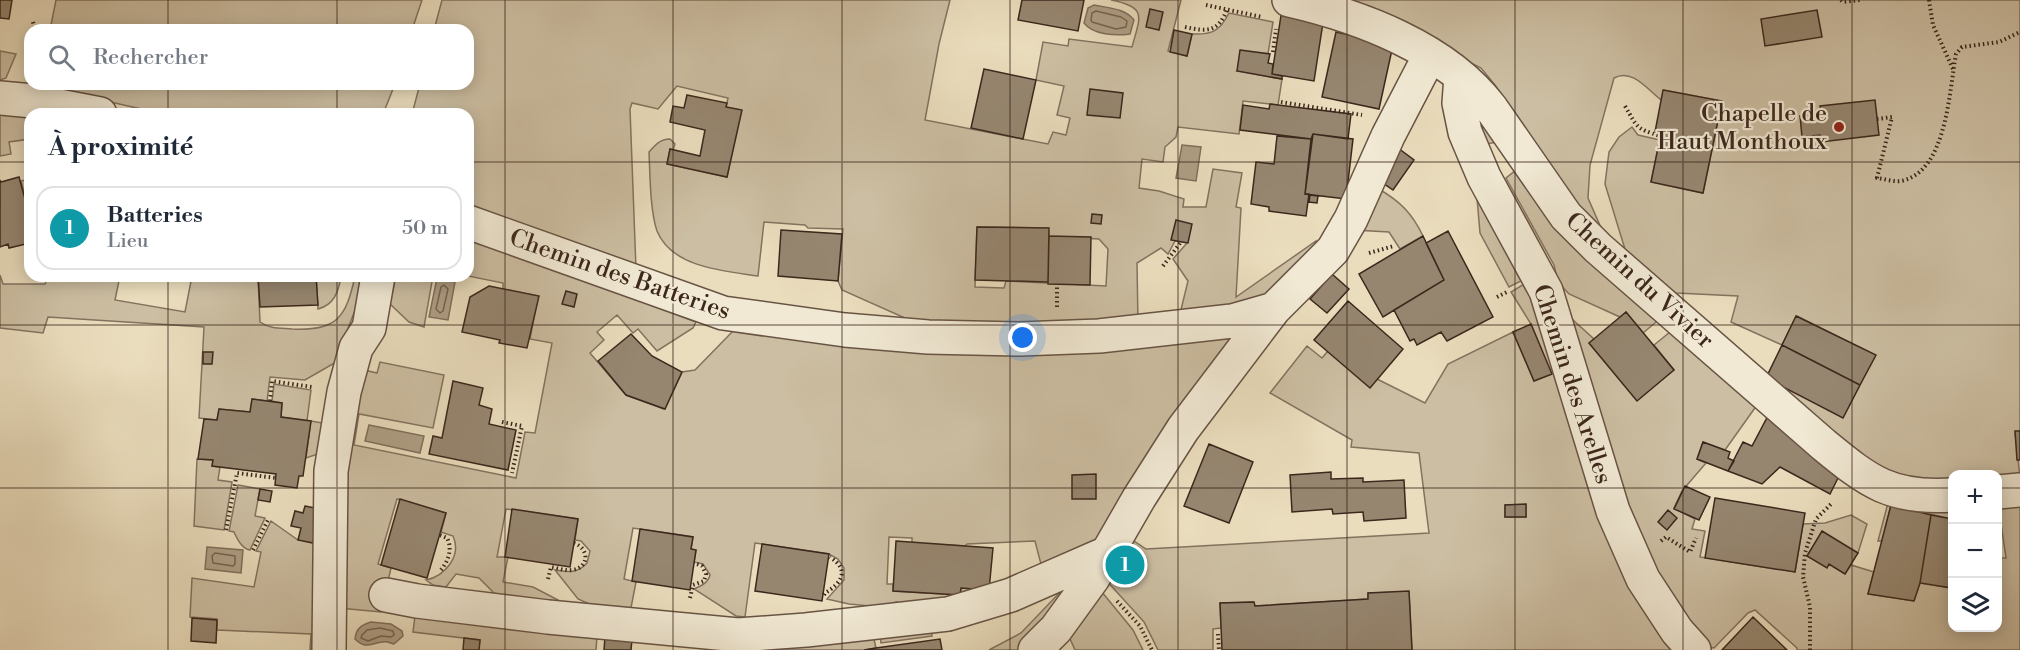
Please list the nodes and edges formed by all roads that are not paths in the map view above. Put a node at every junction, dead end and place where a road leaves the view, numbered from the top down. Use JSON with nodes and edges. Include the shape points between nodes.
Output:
{"nodes":[{"id":1,"x":1278,"y":9,"type":"edge"},
{"id":2,"x":1430,"y":55,"type":"junction"},
{"id":3,"x":1461,"y":77,"type":"junction"},
{"id":4,"x":0,"y":98,"type":"edge"},
{"id":5,"x":71,"y":108,"type":"edge"},
{"id":6,"x":474,"y":224,"type":"edge"},
{"id":7,"x":377,"y":282,"type":"edge"},
{"id":8,"x":1274,"y":309,"type":"junction"},
{"id":9,"x":2020,"y":490,"type":"edge"},
{"id":10,"x":2002,"y":492,"type":"edge"},
{"id":11,"x":1948,"y":495,"type":"edge"},
{"id":12,"x":1100,"y":565,"type":"junction"},
{"id":13,"x":401,"y":598,"type":"road end"},
{"id":14,"x":329,"y":650,"type":"edge"},
{"id":15,"x":1035,"y":650,"type":"edge"},
{"id":16,"x":1694,"y":650,"type":"edge"}],
"edges":[{"from":1,"to":2,"type":"street","name":"Chemin du Vivier","via":[[1318,7],[1386,30]]},
{"from":2,"to":3,"type":"street","name":"Chemin du Vivier"},
{"from":2,"to":8,"type":"street","via":[[1333,250]]},
{"from":3,"to":11,"type":"street","name":"Chemin du Vivier","via":[[1479,91],[1566,216],[1824,445],[1884,488],[1910,495]]},
{"from":3,"to":16,"type":"street","name":"Chemin des Arelles","via":[[1459,103],[1465,132],[1484,177],[1546,291],[1613,511],[1660,607]]},
{"from":4,"to":5,"type":"street"},
{"from":6,"to":8,"type":"street","name":"Chemin des Batteries","via":[[723,313],[855,331],[1020,339],[1099,336],[1232,321]]},
{"from":7,"to":14,"type":"street","via":[[369,328],[356,348],[344,392],[331,471]]},
{"from":8,"to":12,"type":"street","via":[[1183,429]]},
{"from":9,"to":10,"type":"street"},
{"from":12,"to":13,"type":"street","via":[[948,614],[738,635]]},
{"from":12,"to":15,"type":"street","via":[[1056,629]]}]}
